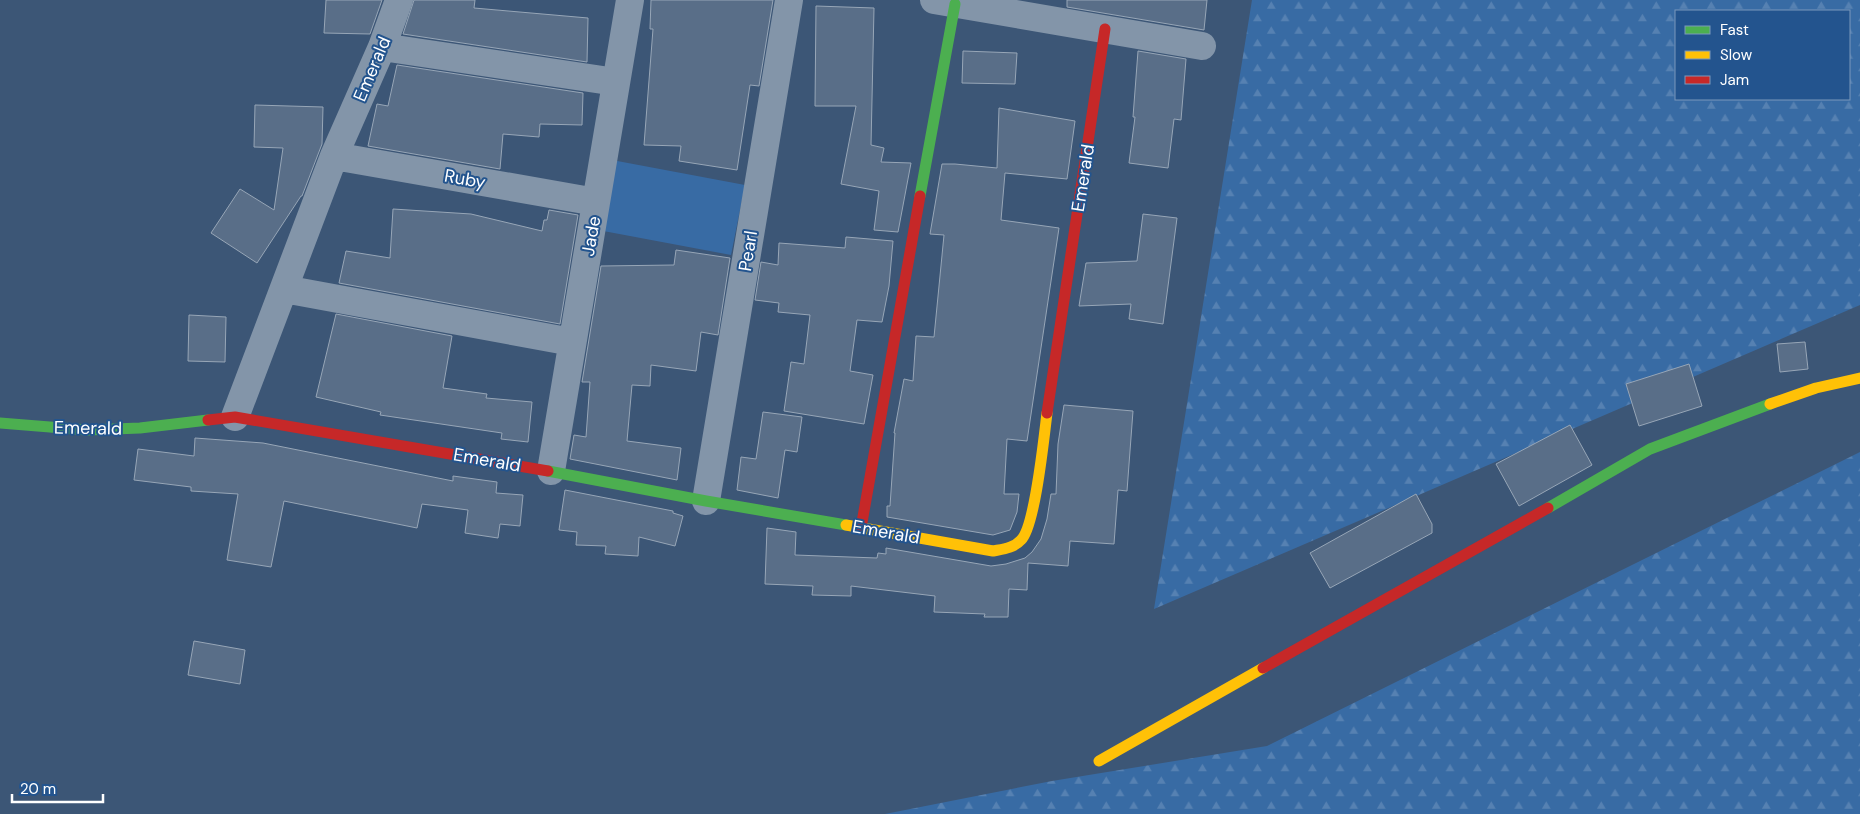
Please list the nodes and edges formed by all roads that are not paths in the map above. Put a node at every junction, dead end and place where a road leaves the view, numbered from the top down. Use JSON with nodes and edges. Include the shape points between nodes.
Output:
{"nodes":[{"id":1,"x":399,"y":0,"type":"edge"},
{"id":2,"x":630,"y":0,"type":"edge"},
{"id":3,"x":789,"y":0,"type":"edge"},
{"id":4,"x":944,"y":2,"type":"edge"},
{"id":5,"x":1106,"y":29,"type":"junction"},
{"id":6,"x":1202,"y":46,"type":"dead end"},
{"id":7,"x":382,"y":47,"type":"junction"},
{"id":8,"x":616,"y":82,"type":"junction"},
{"id":9,"x":334,"y":156,"type":"junction"},
{"id":10,"x":596,"y":202,"type":"junction"},
{"id":11,"x":284,"y":289,"type":"junction"},
{"id":12,"x":572,"y":342,"type":"junction"},
{"id":13,"x":1860,"y":378,"type":"edge"},
{"id":14,"x":235,"y":417,"type":"junction"},
{"id":15,"x":0,"y":422,"type":"edge"},
{"id":16,"x":551,"y":471,"type":"junction"},
{"id":17,"x":706,"y":501,"type":"junction"},
{"id":18,"x":861,"y":528,"type":"junction"},
{"id":19,"x":1099,"y":761,"type":"dead end"}],
"edges":[{"from":1,"to":7,"type":"street","name":"Emerald"},
{"from":2,"to":8,"type":"street","name":"Jade"},
{"from":3,"to":17,"type":"street","name":"Pearl"},
{"from":4,"to":5,"type":"street"},
{"from":4,"to":18,"type":"street"},
{"from":5,"to":6,"type":"street"},
{"from":5,"to":18,"type":"street","name":"Emerald","via":[[1028,534],[1015,546],[993,551]]},
{"from":7,"to":8,"type":"street"},
{"from":7,"to":9,"type":"street","name":"Emerald"},
{"from":8,"to":10,"type":"street","name":"Jade"},
{"from":9,"to":10,"type":"street","name":"Ruby"},
{"from":9,"to":11,"type":"street","name":"Emerald"},
{"from":10,"to":12,"type":"street","name":"Jade"},
{"from":11,"to":12,"type":"street"},
{"from":11,"to":14,"type":"street","name":"Emerald"},
{"from":12,"to":16,"type":"street","name":"Jade"},
{"from":13,"to":19,"type":"street","via":[[1816,388],[1650,449]]},
{"from":14,"to":15,"type":"street","name":"Emerald","via":[[140,428],[87,430]]},
{"from":14,"to":16,"type":"street","name":"Emerald"},
{"from":16,"to":17,"type":"street","name":"Emerald"},
{"from":17,"to":18,"type":"street","name":"Emerald"}]}
